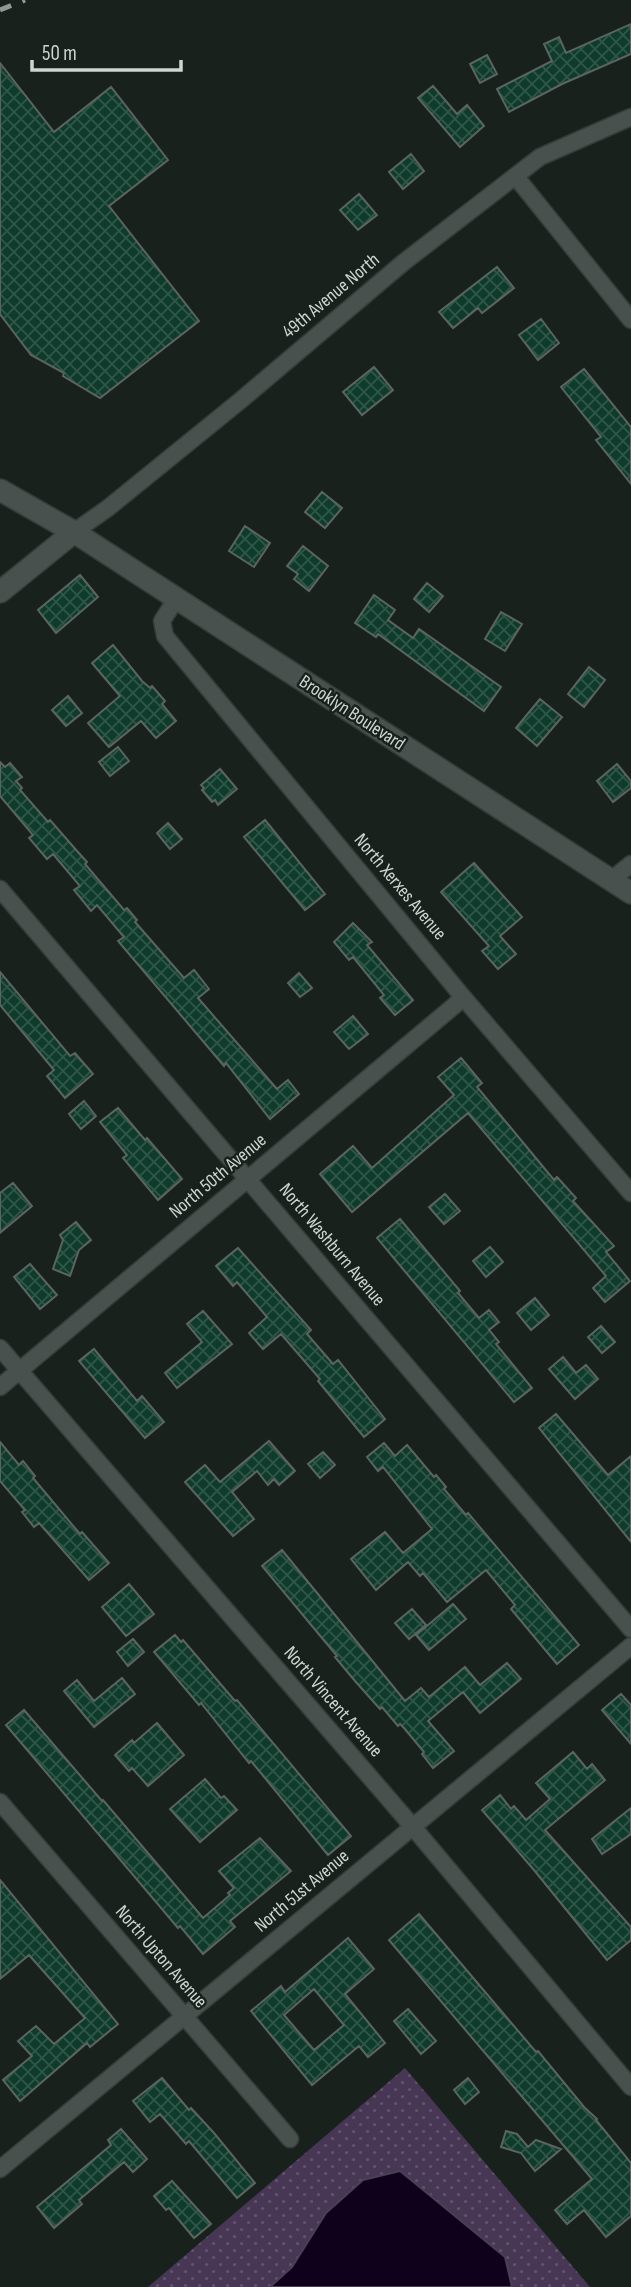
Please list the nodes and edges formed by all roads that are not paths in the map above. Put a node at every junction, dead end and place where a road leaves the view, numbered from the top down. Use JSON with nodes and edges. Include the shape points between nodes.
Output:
{"nodes":[{"id":1,"x":631,"y":117,"type":"edge"},
{"id":2,"x":516,"y":177,"type":"junction"},
{"id":3,"x":631,"y":320,"type":"edge"},
{"id":4,"x":0,"y":490,"type":"edge"},
{"id":5,"x":74,"y":532,"type":"junction"},
{"id":6,"x":0,"y":592,"type":"edge"},
{"id":7,"x":176,"y":599,"type":"junction"},
{"id":8,"x":631,"y":864,"type":"edge"},
{"id":9,"x":611,"y":880,"type":"junction"},
{"id":10,"x":0,"y":889,"type":"edge"},
{"id":11,"x":631,"y":893,"type":"edge"},
{"id":12,"x":463,"y":997,"type":"junction"},
{"id":13,"x":248,"y":1178,"type":"junction"},
{"id":14,"x":631,"y":1193,"type":"edge"},
{"id":15,"x":0,"y":1348,"type":"edge"},
{"id":16,"x":19,"y":1371,"type":"junction"},
{"id":17,"x":0,"y":1387,"type":"edge"},
{"id":18,"x":631,"y":1629,"type":"edge"},
{"id":19,"x":631,"y":1646,"type":"edge"},
{"id":20,"x":0,"y":1802,"type":"edge"},
{"id":21,"x":413,"y":1827,"type":"junction"},
{"id":22,"x":185,"y":2017,"type":"junction"},
{"id":23,"x":631,"y":2087,"type":"edge"},
{"id":24,"x":290,"y":2139,"type":"dead end"},
{"id":25,"x":0,"y":2169,"type":"edge"}],
"edges":[{"from":1,"to":2,"type":"street","name":"49th Avenue North","via":[[540,157]]},
{"from":2,"to":3,"type":"street"},
{"from":2,"to":5,"type":"street","name":"49th Avenue North","via":[[404,262],[241,400]]},
{"from":4,"to":5,"type":"main road","name":"Brooklyn Boulevard"},
{"from":5,"to":6,"type":"main road"},
{"from":5,"to":7,"type":"main road","name":"Brooklyn Boulevard"},
{"from":7,"to":9,"type":"main road","name":"Brooklyn Boulevard"},
{"from":7,"to":12,"type":"street","name":"North Xerxes Avenue","via":[[162,621],[165,636]]},
{"from":8,"to":9,"type":"street"},
{"from":9,"to":11,"type":"main road","name":"Brooklyn Boulevard"},
{"from":10,"to":13,"type":"street","name":"North Washburn Avenue"},
{"from":12,"to":13,"type":"street","name":"North 50th Avenue"},
{"from":12,"to":14,"type":"street","name":"North Xerxes Avenue"},
{"from":13,"to":16,"type":"street","name":"North 50th Avenue"},
{"from":13,"to":18,"type":"street","name":"North Washburn Avenue"},
{"from":15,"to":16,"type":"street","name":"North Vincent Avenue"},
{"from":16,"to":17,"type":"street","name":"North 50th Avenue"},
{"from":16,"to":21,"type":"street","name":"North Vincent Avenue"},
{"from":19,"to":21,"type":"street","name":"North 51st Avenue"},
{"from":20,"to":22,"type":"street","name":"North Upton Avenue"},
{"from":21,"to":22,"type":"street","name":"North 51st Avenue"},
{"from":21,"to":23,"type":"street","name":"North Vincent Avenue"},
{"from":22,"to":24,"type":"street","name":"North Upton Avenue"},
{"from":22,"to":25,"type":"street","name":"North 51st Avenue"}]}
